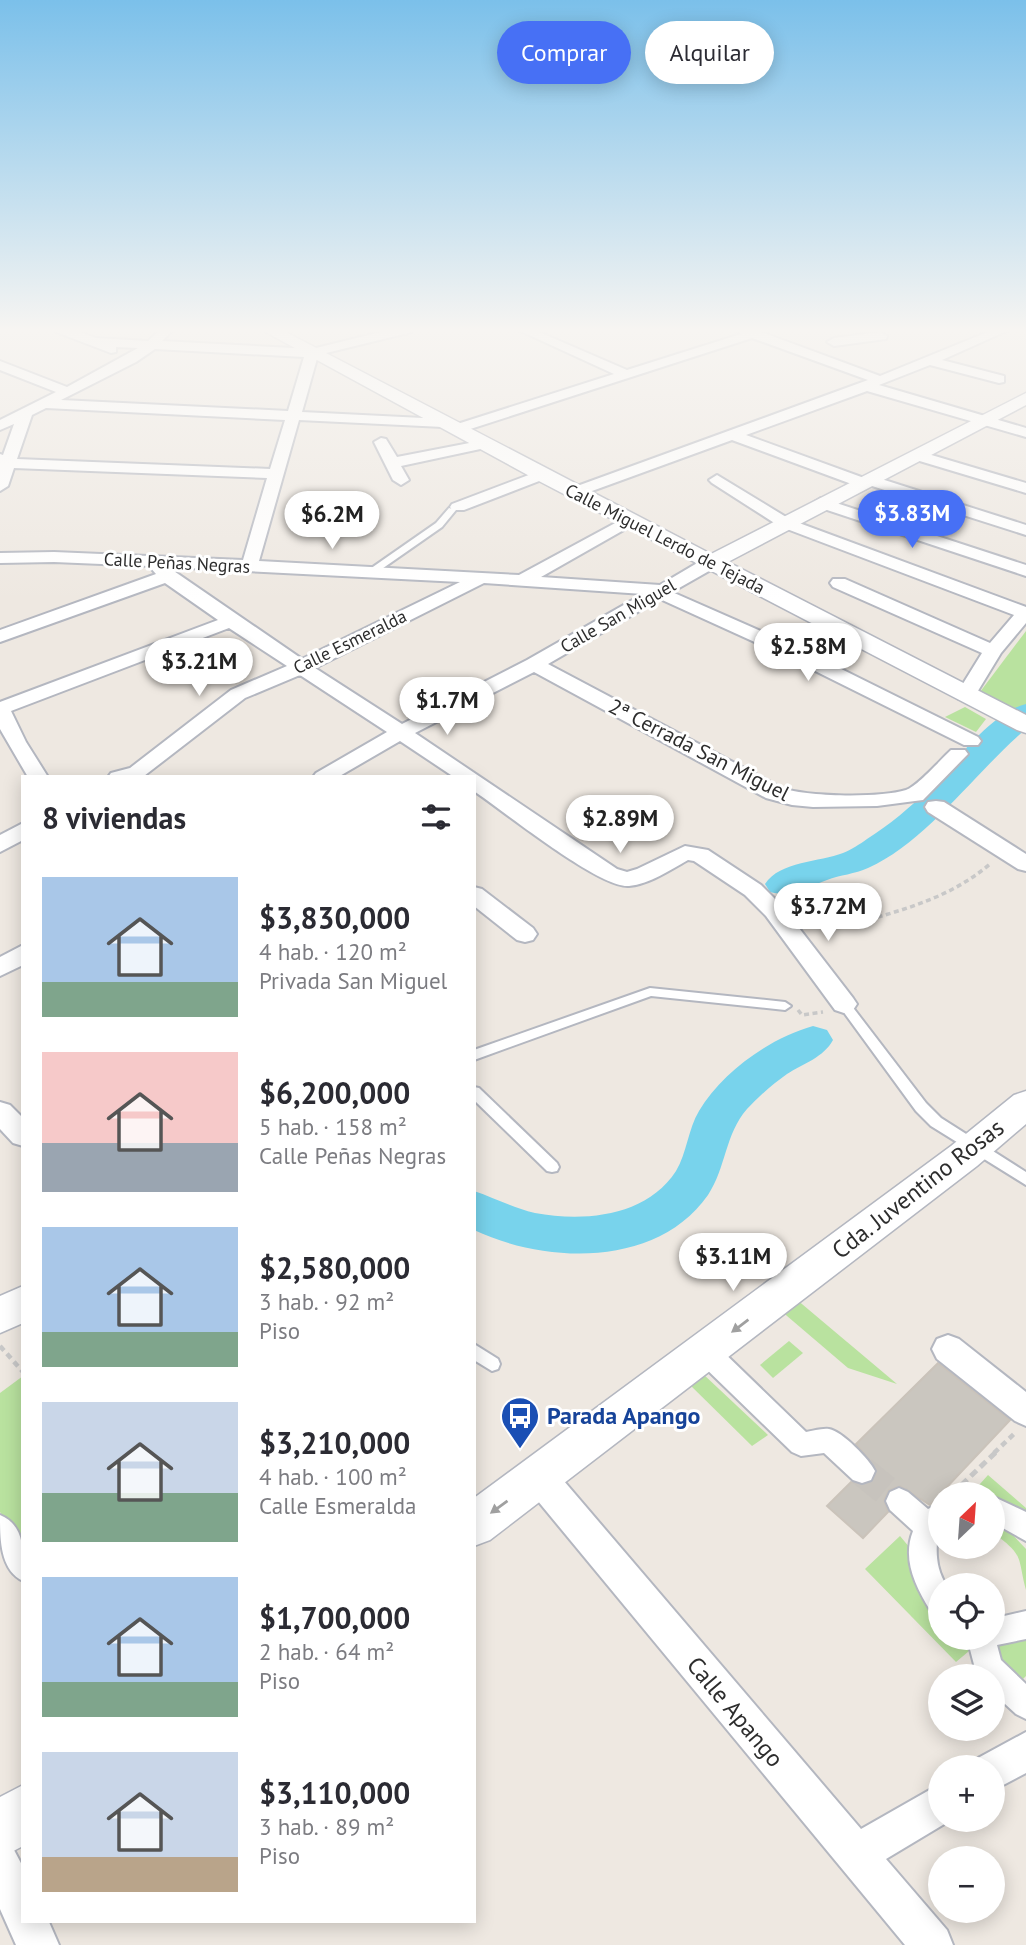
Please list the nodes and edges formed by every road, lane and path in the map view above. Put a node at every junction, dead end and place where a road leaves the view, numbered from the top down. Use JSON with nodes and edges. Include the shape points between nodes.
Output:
{"nodes":[{"id":1,"x":23,"y":420,"type":"edge"},
{"id":2,"x":293,"y":420,"type":"edge"},
{"id":3,"x":342,"y":420,"type":"edge"},
{"id":4,"x":437,"y":420,"type":"edge"},
{"id":5,"x":471,"y":420,"type":"edge"},
{"id":6,"x":774,"y":420,"type":"edge"},
{"id":7,"x":978,"y":420,"type":"edge"},
{"id":8,"x":982,"y":421,"type":"junction"},
{"id":9,"x":449,"y":426,"type":"junction"},
{"id":10,"x":1026,"y":433,"type":"edge"},
{"id":11,"x":733,"y":435,"type":"junction"},
{"id":12,"x":381,"y":442,"type":"dead end"},
{"id":13,"x":485,"y":444,"type":"junction"},
{"id":14,"x":918,"y":456,"type":"junction"},
{"id":15,"x":4,"y":461,"type":"edge"},
{"id":16,"x":392,"y":463,"type":"junction"},
{"id":17,"x":277,"y":474,"type":"junction"},
{"id":18,"x":542,"y":475,"type":"junction"},
{"id":19,"x":401,"y":480,"type":"dead end"},
{"id":20,"x":717,"y":480,"type":"dead end"},
{"id":21,"x":866,"y":482,"type":"junction"},
{"id":22,"x":0,"y":486,"type":"edge"},
{"id":23,"x":1026,"y":488,"type":"edge"},
{"id":24,"x":575,"y":492,"type":"junction"},
{"id":25,"x":821,"y":503,"type":"junction"},
{"id":26,"x":455,"y":508,"type":"joint"},
{"id":27,"x":630,"y":520,"type":"junction"},
{"id":28,"x":785,"y":523,"type":"junction"},
{"id":29,"x":1026,"y":530,"type":"edge"},
{"id":30,"x":54,"y":557,"type":"junction"},
{"id":31,"x":0,"y":558,"type":"edge"},
{"id":32,"x":154,"y":562,"type":"junction"},
{"id":33,"x":710,"y":563,"type":"junction"},
{"id":34,"x":249,"y":567,"type":"junction"},
{"id":35,"x":373,"y":571,"type":"junction"},
{"id":36,"x":1026,"y":571,"type":"edge"},
{"id":37,"x":167,"y":576,"type":"junction"},
{"id":38,"x":0,"y":577,"type":"edge"},
{"id":39,"x":480,"y":578,"type":"junction"},
{"id":40,"x":523,"y":580,"type":"junction"},
{"id":41,"x":839,"y":583,"type":"dead end"},
{"id":42,"x":661,"y":591,"type":"junction"},
{"id":43,"x":1026,"y":613,"type":"edge"},
{"id":44,"x":231,"y":621,"type":"junction"},
{"id":45,"x":0,"y":636,"type":"edge"},
{"id":46,"x":993,"y":651,"type":"junction"},
{"id":47,"x":534,"y":664,"type":"junction"},
{"id":48,"x":299,"y":668,"type":"junction"},
{"id":49,"x":972,"y":698,"type":"junction"},
{"id":50,"x":0,"y":709,"type":"edge"},
{"id":51,"x":1026,"y":725,"type":"edge"},
{"id":52,"x":402,"y":732,"type":"junction"},
{"id":53,"x":8,"y":745,"type":"edge"},
{"id":54,"x":36,"y":775,"type":"edge"},
{"id":55,"x":135,"y":775,"type":"edge"},
{"id":56,"x":328,"y":775,"type":"edge"},
{"id":57,"x":465,"y":775,"type":"edge"},
{"id":58,"x":476,"y":782,"type":"edge"},
{"id":59,"x":936,"y":807,"type":"dead end"},
{"id":60,"x":21,"y":831,"type":"edge"},
{"id":61,"x":0,"y":845,"type":"edge"},
{"id":62,"x":1003,"y":849,"type":"junction"},
{"id":63,"x":1026,"y":864,"type":"edge"},
{"id":64,"x":476,"y":896,"type":"edge"},
{"id":65,"x":853,"y":925,"type":"dead end"},
{"id":66,"x":525,"y":934,"type":"dead end"},
{"id":67,"x":21,"y":954,"type":"edge"},
{"id":68,"x":0,"y":968,"type":"edge"},
{"id":69,"x":844,"y":1004,"type":"junction"},
{"id":70,"x":785,"y":1006,"type":"joint"},
{"id":71,"x":476,"y":1054,"type":"edge"},
{"id":72,"x":476,"y":1094,"type":"edge"},
{"id":73,"x":1026,"y":1104,"type":"edge"},
{"id":74,"x":0,"y":1112,"type":"edge"},
{"id":75,"x":21,"y":1134,"type":"edge"},
{"id":76,"x":976,"y":1146,"type":"junction"},
{"id":77,"x":552,"y":1167,"type":"dead end"},
{"id":78,"x":1026,"y":1179,"type":"edge"},
{"id":79,"x":21,"y":1304,"type":"edge"},
{"id":80,"x":0,"y":1316,"type":"edge"},
{"id":81,"x":0,"y":1346,"type":"edge"},
{"id":82,"x":948,"y":1349,"type":"dead end"},
{"id":83,"x":476,"y":1352,"type":"edge"},
{"id":84,"x":706,"y":1352,"type":"junction"},
{"id":85,"x":492,"y":1364,"type":"dead end"},
{"id":86,"x":21,"y":1370,"type":"edge"},
{"id":87,"x":1026,"y":1411,"type":"edge"},
{"id":88,"x":1026,"y":1422,"type":"edge"},
{"id":89,"x":862,"y":1471,"type":"tunnel mouth"},
{"id":90,"x":540,"y":1478,"type":"junction"},
{"id":91,"x":964,"y":1482,"type":"edge"},
{"id":92,"x":898,"y":1501,"type":"tunnel mouth"},
{"id":93,"x":1005,"y":1514,"type":"edge"},
{"id":94,"x":928,"y":1518,"type":"edge"},
{"id":95,"x":476,"y":1524,"type":"edge"},
{"id":96,"x":0,"y":1528,"type":"edge"},
{"id":97,"x":1026,"y":1528,"type":"edge"},
{"id":98,"x":928,"y":1530,"type":"edge"},
{"id":99,"x":21,"y":1564,"type":"edge"},
{"id":100,"x":928,"y":1583,"type":"edge"},
{"id":101,"x":1026,"y":1625,"type":"edge"},
{"id":102,"x":1005,"y":1630,"type":"edge"},
{"id":103,"x":984,"y":1650,"type":"edge"},
{"id":104,"x":1026,"y":1704,"type":"edge"},
{"id":105,"x":1026,"y":1751,"type":"edge"},
{"id":106,"x":1005,"y":1764,"type":"edge"},
{"id":107,"x":928,"y":1811,"type":"edge"},
{"id":108,"x":21,"y":1812,"type":"edge"},
{"id":109,"x":0,"y":1832,"type":"edge"},
{"id":110,"x":855,"y":1856,"type":"junction"},
{"id":111,"x":0,"y":1864,"type":"edge"},
{"id":112,"x":21,"y":1908,"type":"edge"},
{"id":113,"x":27,"y":1923,"type":"edge"},
{"id":114,"x":38,"y":1945,"type":"edge"},
{"id":115,"x":932,"y":1945,"type":"edge"}],
"edges":[{"from":1,"to":15,"type":"street"},
{"from":2,"to":17,"type":"street"},
{"from":3,"to":9,"type":"street"},
{"from":4,"to":9,"type":"street","name":"Calle Miguel Lerdo de Tejada"},
{"from":5,"to":9,"type":"street"},
{"from":6,"to":11,"type":"street"},
{"from":7,"to":8,"type":"street"},
{"from":8,"to":10,"type":"street"},
{"from":8,"to":14,"type":"street","name":"Calle San Miguel"},
{"from":9,"to":13,"type":"street","name":"Calle Miguel Lerdo de Tejada"},
{"from":11,"to":21,"type":"street"},
{"from":11,"to":24,"type":"street"},
{"from":12,"to":16,"type":"street"},
{"from":13,"to":16,"type":"street"},
{"from":13,"to":18,"type":"street","name":"Calle Miguel Lerdo de Tejada"},
{"from":14,"to":21,"type":"street","name":"Calle San Miguel"},
{"from":14,"to":23,"type":"street"},
{"from":15,"to":17,"type":"street"},
{"from":15,"to":22,"type":"street"},
{"from":16,"to":19,"type":"street"},
{"from":17,"to":34,"type":"street"},
{"from":18,"to":24,"type":"street","name":"Calle Miguel Lerdo de Tejada"},
{"from":18,"to":26,"type":"street"},
{"from":20,"to":28,"type":"street"},
{"from":21,"to":25,"type":"street","name":"Calle San Miguel"},
{"from":21,"to":29,"type":"street"},
{"from":24,"to":27,"type":"street","name":"Calle Miguel Lerdo de Tejada"},
{"from":25,"to":28,"type":"street","name":"Calle San Miguel"},
{"from":25,"to":36,"type":"street"},
{"from":26,"to":35,"type":"lane","via":[[439,525]]},
{"from":27,"to":33,"type":"street","name":"Calle Miguel Lerdo de Tejada"},
{"from":27,"to":40,"type":"street"},
{"from":28,"to":33,"type":"street","name":"Calle San Miguel"},
{"from":28,"to":43,"type":"street"},
{"from":30,"to":31,"type":"street","name":"Calle Peñas Negras"},
{"from":30,"to":32,"type":"street","name":"Calle Peñas Negras"},
{"from":30,"to":38,"type":"street"},
{"from":32,"to":34,"type":"street","name":"Calle Peñas Negras"},
{"from":32,"to":37,"type":"street"},
{"from":33,"to":42,"type":"street","name":"Calle San Miguel"},
{"from":33,"to":49,"type":"street","name":"Calle Miguel Lerdo de Tejada"},
{"from":34,"to":35,"type":"street","name":"Calle Peñas Negras"},
{"from":35,"to":39,"type":"street","name":"Calle Peñas Negras"},
{"from":37,"to":44,"type":"street"},
{"from":37,"to":45,"type":"street"},
{"from":39,"to":40,"type":"street","name":"Calle Peñas Negras"},
{"from":39,"to":48,"type":"street","name":"Calle Esmeralda"},
{"from":40,"to":42,"type":"street","name":"Calle Peñas Negras"},
{"from":41,"to":46,"type":"street"},
{"from":42,"to":47,"type":"street","name":"Calle San Miguel"},
{"from":42,"to":47,"type":"street","name":"2ª Cerrada San Miguel","via":[[790,651],[965,748],[915,795],[813,801],[783,796]]},
{"from":43,"to":46,"type":"street"},
{"from":44,"to":48,"type":"street"},
{"from":44,"to":50,"type":"street"},
{"from":46,"to":49,"type":"street"},
{"from":47,"to":52,"type":"street","name":"Calle San Miguel"},
{"from":48,"to":52,"type":"street"},
{"from":48,"to":55,"type":"street","name":"Calle Esmeralda","via":[[238,694]]},
{"from":49,"to":51,"type":"street","name":"Calle Miguel Lerdo de Tejada"},
{"from":50,"to":53,"type":"street"},
{"from":52,"to":56,"type":"street","name":"Calle San Miguel"},
{"from":52,"to":57,"type":"street"},
{"from":53,"to":54,"type":"street"},
{"from":58,"to":69,"type":"street","via":[[609,874],[627,879],[685,853],[700,855],[753,890],[774,911]]},
{"from":59,"to":62,"type":"street"},
{"from":60,"to":61,"type":"street"},
{"from":62,"to":63,"type":"street"},
{"from":62,"to":65,"type":"path","via":[[972,880],[945,897]]},
{"from":64,"to":66,"type":"street"},
{"from":67,"to":68,"type":"street"},
{"from":69,"to":70,"type":"path","via":[[802,1015],[793,1004]]},
{"from":69,"to":76,"type":"lane","via":[[921,1107],[936,1122]]},
{"from":70,"to":71,"type":"lane","via":[[650,992]]},
{"from":72,"to":77,"type":"lane"},
{"from":73,"to":76,"type":"street","name":"Cda. Juventino Rosas"},
{"from":74,"to":75,"type":"street"},
{"from":76,"to":78,"type":"lane"},
{"from":76,"to":84,"type":"street","name":"Cda. Juventino Rosas","one_way":true},
{"from":79,"to":80,"type":"street"},
{"from":81,"to":86,"type":"path"},
{"from":82,"to":87,"type":"street"},
{"from":83,"to":85,"type":"lane"},
{"from":84,"to":89,"type":"street","via":[[801,1444],[829,1441]]},
{"from":84,"to":90,"type":"street","name":"Cda. Juventino Rosas"},
{"from":88,"to":91,"type":"path"},
{"from":90,"to":95,"type":"street","name":"Cda. Juventino Rosas","one_way":true},
{"from":90,"to":110,"type":"street","name":"Calle Apango"},
{"from":92,"to":94,"type":"street"},
{"from":93,"to":97,"type":"street"},
{"from":96,"to":99,"type":"street"},
{"from":98,"to":100,"type":"street","via":[[920,1558]]},
{"from":101,"to":102,"type":"street"},
{"from":103,"to":104,"type":"street","via":[[988,1668]]},
{"from":105,"to":106,"type":"street"},
{"from":107,"to":110,"type":"street"},
{"from":108,"to":109,"type":"street"},
{"from":110,"to":115,"type":"street","name":"Calle Apango"},
{"from":111,"to":112,"type":"street"},
{"from":113,"to":114,"type":"street"}]}
